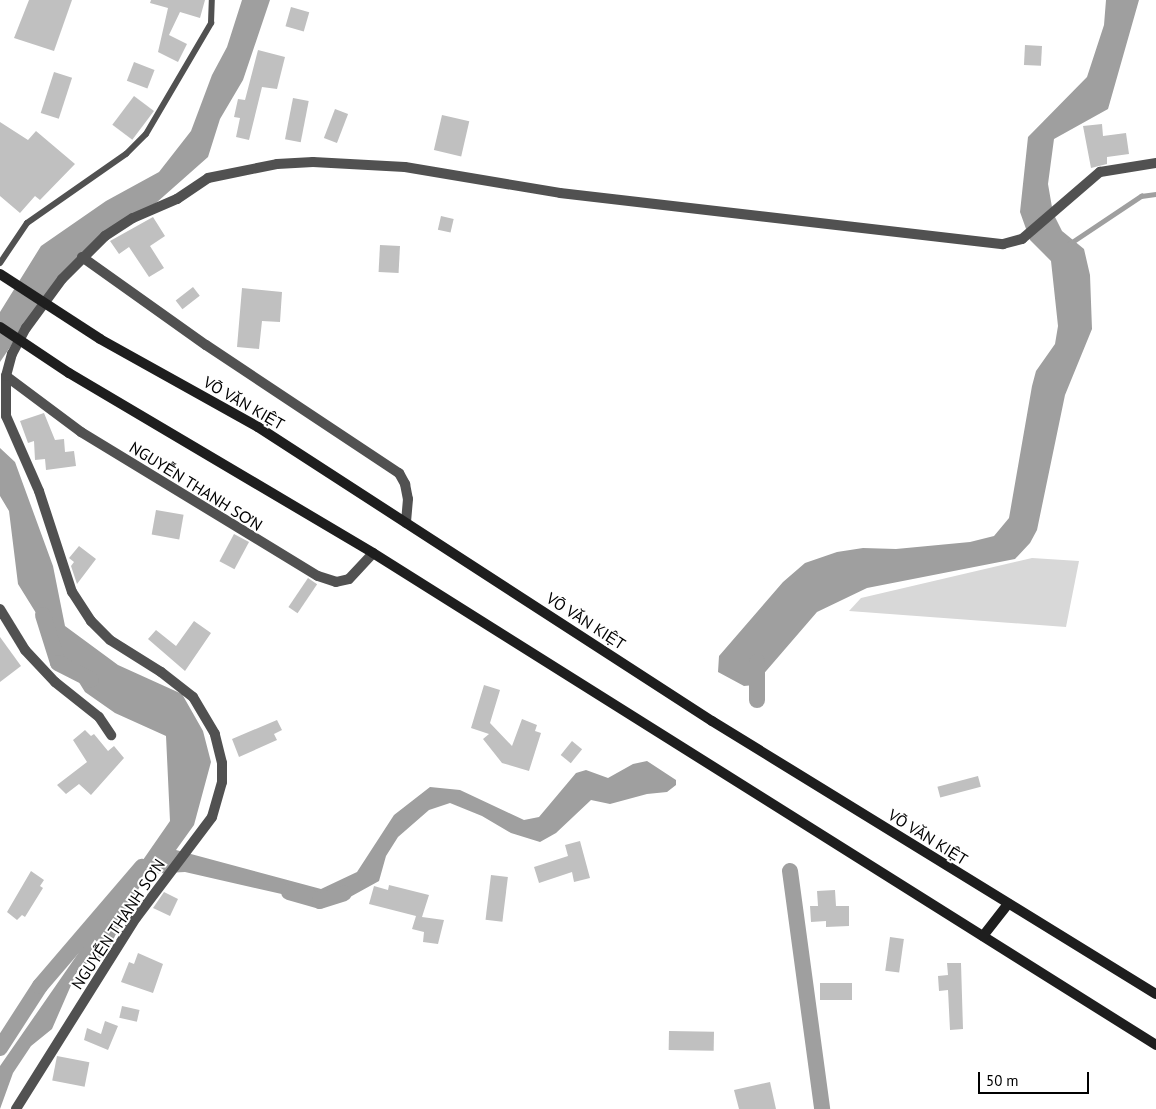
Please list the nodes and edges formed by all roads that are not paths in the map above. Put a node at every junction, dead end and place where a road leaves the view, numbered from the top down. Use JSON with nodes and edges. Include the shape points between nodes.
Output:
{"nodes":[{"id":1,"x":212,"y":0,"type":"edge"},
{"id":2,"x":1156,"y":163,"type":"edge"},
{"id":3,"x":82,"y":257,"type":"junction"},
{"id":4,"x":0,"y":263,"type":"edge"},
{"id":5,"x":0,"y":274,"type":"edge"},
{"id":6,"x":0,"y":327,"type":"edge"},
{"id":7,"x":6,"y":376,"type":"junction"},
{"id":8,"x":406,"y":523,"type":"junction"},
{"id":9,"x":373,"y":553,"type":"junction"},
{"id":10,"x":0,"y":609,"type":"edge"},
{"id":11,"x":111,"y":735,"type":"dead end"},
{"id":12,"x":1008,"y":904,"type":"junction"},
{"id":13,"x":983,"y":936,"type":"junction"},
{"id":14,"x":1156,"y":994,"type":"edge"},
{"id":15,"x":1156,"y":1044,"type":"edge"},
{"id":16,"x":16,"y":1109,"type":"edge"}],
"edges":[{"from":1,"to":4,"type":"lane","via":[[211,23],[146,134],[126,154],[27,224]]},
{"from":2,"to":3,"type":"street","name":"NGUYỄN THANH SƠN","via":[[1100,172],[1082,184],[1022,239],[1009,243],[550,192],[405,167],[313,162],[268,166],[208,178],[171,202],[115,229]]},
{"from":3,"to":7,"type":"street","name":"NGUYỄN THANH SƠN","via":[[26,328],[12,354]]},
{"from":3,"to":8,"type":"street","via":[[206,345],[399,473],[408,499]]},
{"from":5,"to":8,"type":"main road","name":"VÕ VĂN KIỆT","bridge":true,"via":[[100,339],[258,427]]},
{"from":6,"to":9,"type":"main road","bridge":true,"via":[[69,373]]},
{"from":7,"to":9,"type":"street","name":"NGUYỄN THANH SƠN","via":[[82,432],[318,576],[336,582],[349,579]]},
{"from":7,"to":16,"type":"street","name":"NGUYỄN THANH SƠN","via":[[6,416],[39,491],[72,592],[90,621],[110,640],[193,697],[215,734],[222,763],[218,800],[212,817],[163,878],[20,1097]]},
{"from":8,"to":12,"type":"main road","name":"VÕ VĂN KIỆT","via":[[712,721]]},
{"from":9,"to":13,"type":"main road"},
{"from":10,"to":11,"type":"street","via":[[25,650],[55,682],[99,717]]},
{"from":12,"to":13,"type":"main road"},
{"from":12,"to":14,"type":"main road","name":"VÕ VĂN KIỆT"},
{"from":13,"to":15,"type":"main road"}]}
